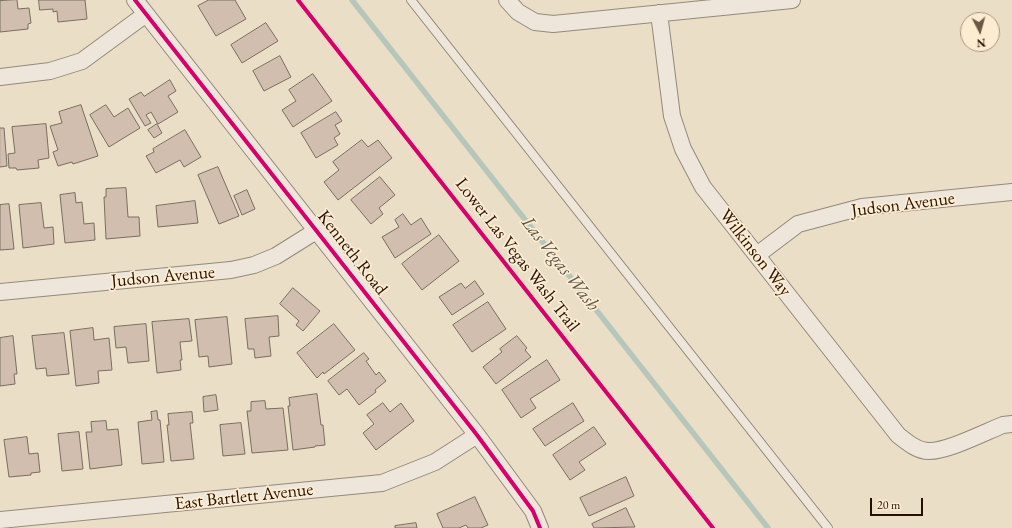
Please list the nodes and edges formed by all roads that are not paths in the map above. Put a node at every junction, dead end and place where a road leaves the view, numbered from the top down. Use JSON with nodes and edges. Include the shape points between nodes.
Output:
{"nodes":[{"id":1,"x":135,"y":0,"type":"edge"},
{"id":2,"x":411,"y":0,"type":"edge"},
{"id":3,"x":507,"y":0,"type":"edge"},
{"id":4,"x":792,"y":0,"type":"edge"},
{"id":5,"x":659,"y":13,"type":"junction"},
{"id":6,"x":146,"y":14,"type":"junction"},
{"id":7,"x":0,"y":77,"type":"edge"},
{"id":8,"x":1012,"y":192,"type":"edge"},
{"id":9,"x":316,"y":231,"type":"junction"},
{"id":10,"x":757,"y":255,"type":"junction"},
{"id":11,"x":0,"y":292,"type":"edge"},
{"id":12,"x":1012,"y":424,"type":"edge"},
{"id":13,"x":477,"y":435,"type":"junction"},
{"id":14,"x":0,"y":520,"type":"edge"},
{"id":15,"x":540,"y":528,"type":"edge"},
{"id":16,"x":828,"y":528,"type":"edge"}],
"edges":[{"from":1,"to":6,"type":"street","name":"Kenneth Road"},
{"from":2,"to":16,"type":"lane"},
{"from":3,"to":5,"type":"street","via":[[518,12],[535,22],[553,24]]},
{"from":4,"to":5,"type":"street"},
{"from":5,"to":10,"type":"street","name":"Wilkinson Way","via":[[672,116],[683,149],[703,187]]},
{"from":6,"to":7,"type":"street","via":[[82,61],[50,71]]},
{"from":6,"to":9,"type":"street","name":"Kenneth Road"},
{"from":8,"to":10,"type":"street","name":"Judson Avenue","via":[[862,207],[798,224]]},
{"from":9,"to":11,"type":"street","name":"Judson Avenue","via":[[276,256],[254,265],[231,270]]},
{"from":9,"to":13,"type":"street","name":"Kenneth Road"},
{"from":10,"to":12,"type":"street","name":"Wilkinson Way","via":[[898,435],[913,446],[928,451],[944,449],[1003,425]]},
{"from":13,"to":14,"type":"street","name":"East Bartlett Avenue","via":[[435,462],[382,483]]},
{"from":13,"to":15,"type":"street","name":"Kenneth Road","via":[[533,511]]}]}
